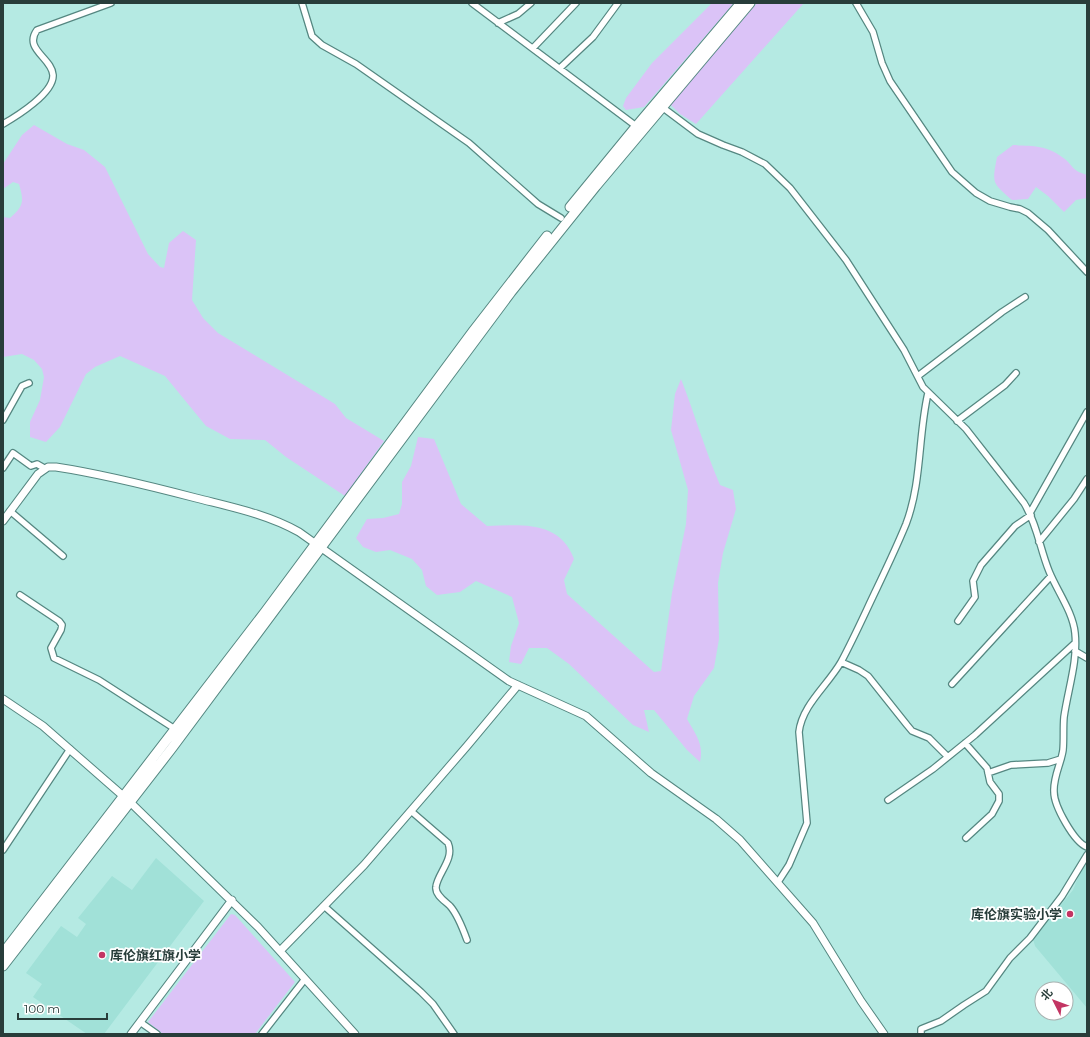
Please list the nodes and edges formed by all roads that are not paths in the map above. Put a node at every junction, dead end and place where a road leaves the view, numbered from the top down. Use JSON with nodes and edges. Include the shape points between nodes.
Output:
{"nodes":[{"id":1,"x":110,"y":3,"type":"edge"},
{"id":2,"x":302,"y":3,"type":"edge"},
{"id":3,"x":472,"y":3,"type":"edge"},
{"id":4,"x":531,"y":3,"type":"edge"},
{"id":5,"x":576,"y":3,"type":"edge"},
{"id":6,"x":618,"y":3,"type":"edge"},
{"id":7,"x":741,"y":3,"type":"edge"},
{"id":8,"x":750,"y":3,"type":"edge"},
{"id":9,"x":856,"y":3,"type":"edge"},
{"id":10,"x":498,"y":23,"type":"junction"},
{"id":11,"x":533,"y":48,"type":"junction"},
{"id":12,"x":560,"y":68,"type":"junction"},
{"id":13,"x":662,"y":107,"type":"junction"},
{"id":14,"x":3,"y":124,"type":"edge"},
{"id":15,"x":636,"y":126,"type":"junction"},
{"id":16,"x":561,"y":218,"type":"junction"},
{"id":17,"x":1087,"y":272,"type":"edge"},
{"id":18,"x":1025,"y":298,"type":"dead end"},
{"id":19,"x":1016,"y":374,"type":"dead end"},
{"id":20,"x":918,"y":376,"type":"junction"},
{"id":21,"x":29,"y":383,"type":"dead end"},
{"id":22,"x":928,"y":393,"type":"junction"},
{"id":23,"x":1087,"y":412,"type":"edge"},
{"id":24,"x":3,"y":420,"type":"edge"},
{"id":25,"x":957,"y":421,"type":"junction"},
{"id":26,"x":3,"y":454,"type":"edge"},
{"id":27,"x":10,"y":458,"type":"junction"},
{"id":28,"x":3,"y":468,"type":"edge"},
{"id":29,"x":44,"y":468,"type":"junction"},
{"id":30,"x":1087,"y":479,"type":"edge"},
{"id":31,"x":10,"y":511,"type":"junction"},
{"id":32,"x":1030,"y":514,"type":"junction"},
{"id":33,"x":3,"y":521,"type":"edge"},
{"id":34,"x":1040,"y":542,"type":"junction"},
{"id":35,"x":319,"y":545,"type":"junction"},
{"id":36,"x":63,"y":556,"type":"dead end"},
{"id":37,"x":1051,"y":576,"type":"junction"},
{"id":38,"x":20,"y":595,"type":"dead end"},
{"id":39,"x":958,"y":620,"type":"dead end"},
{"id":40,"x":1075,"y":643,"type":"junction"},
{"id":41,"x":1075,"y":651,"type":"junction"},
{"id":42,"x":1087,"y":658,"type":"edge"},
{"id":43,"x":841,"y":662,"type":"junction"},
{"id":44,"x":952,"y":684,"type":"dead end"},
{"id":45,"x":518,"y":685,"type":"junction"},
{"id":46,"x":3,"y":699,"type":"edge"},
{"id":47,"x":175,"y":729,"type":"junction"},
{"id":48,"x":965,"y":743,"type":"junction"},
{"id":49,"x":70,"y":749,"type":"junction"},
{"id":50,"x":947,"y":756,"type":"junction"},
{"id":51,"x":1061,"y":759,"type":"junction"},
{"id":52,"x":988,"y":773,"type":"junction"},
{"id":53,"x":127,"y":799,"type":"junction"},
{"id":54,"x":888,"y":800,"type":"dead end"},
{"id":55,"x":411,"y":811,"type":"junction"},
{"id":56,"x":966,"y":838,"type":"dead end"},
{"id":57,"x":1087,"y":847,"type":"edge"},
{"id":58,"x":3,"y":850,"type":"edge"},
{"id":59,"x":1087,"y":855,"type":"edge"},
{"id":60,"x":778,"y":882,"type":"junction"},
{"id":61,"x":232,"y":900,"type":"junction"},
{"id":62,"x":324,"y":906,"type":"junction"},
{"id":63,"x":467,"y":940,"type":"dead end"},
{"id":64,"x":280,"y":951,"type":"junction"},
{"id":65,"x":3,"y":953,"type":"edge"},
{"id":66,"x":3,"y":966,"type":"edge"},
{"id":67,"x":305,"y":979,"type":"junction"},
{"id":68,"x":140,"y":1022,"type":"junction"},
{"id":69,"x":131,"y":1034,"type":"edge"},
{"id":70,"x":157,"y":1034,"type":"edge"},
{"id":71,"x":262,"y":1034,"type":"edge"},
{"id":72,"x":355,"y":1034,"type":"edge"},
{"id":73,"x":454,"y":1034,"type":"edge"},
{"id":74,"x":884,"y":1034,"type":"edge"},
{"id":75,"x":921,"y":1034,"type":"edge"}],
"edges":[{"from":1,"to":14,"type":"street","via":[[37,30],[33,39],[34,45],[52,69],[53,77],[39,99]]},
{"from":2,"to":16,"type":"street","via":[[312,36],[322,45],[356,64],[469,143],[538,204]]},
{"from":3,"to":10,"type":"street"},
{"from":4,"to":10,"type":"street","via":[[518,14]]},
{"from":5,"to":11,"type":"street"},
{"from":6,"to":12,"type":"street","via":[[593,37]]},
{"from":7,"to":15,"type":"main road"},
{"from":8,"to":13,"type":"main road"},
{"from":9,"to":17,"type":"street","via":[[873,32],[890,81],[952,172],[990,201],[1020,209],[1028,214],[1048,230]]},
{"from":10,"to":11,"type":"street"},
{"from":11,"to":12,"type":"street"},
{"from":12,"to":15,"type":"street"},
{"from":13,"to":20,"type":"street","via":[[698,134],[765,164],[790,188],[846,260]]},
{"from":13,"to":35,"type":"main road","via":[[511,292]]},
{"from":15,"to":16,"type":"main road"},
{"from":16,"to":35,"type":"main road","via":[[474,330]]},
{"from":18,"to":20,"type":"street","via":[[1002,312]]},
{"from":19,"to":25,"type":"street"},
{"from":20,"to":22,"type":"street"},
{"from":21,"to":24,"type":"street","via":[[22,386]]},
{"from":22,"to":25,"type":"street"},
{"from":22,"to":43,"type":"street","via":[[923,415],[918,475],[906,523]]},
{"from":23,"to":32,"type":"street"},
{"from":25,"to":32,"type":"street","via":[[979,445]]},
{"from":26,"to":27,"type":"street"},
{"from":27,"to":28,"type":"street"},
{"from":27,"to":29,"type":"street","via":[[13,453],[31,466],[37,464]]},
{"from":29,"to":31,"type":"street"},
{"from":29,"to":35,"type":"street","via":[[80,471],[255,513],[286,524]]},
{"from":30,"to":34,"type":"street"},
{"from":31,"to":33,"type":"street"},
{"from":31,"to":36,"type":"street"},
{"from":32,"to":34,"type":"street"},
{"from":32,"to":39,"type":"street","via":[[1015,526],[981,565],[973,581],[975,596]]},
{"from":34,"to":37,"type":"street"},
{"from":35,"to":45,"type":"street","via":[[462,649]]},
{"from":35,"to":47,"type":"main road"},
{"from":35,"to":53,"type":"main road"},
{"from":37,"to":40,"type":"street","via":[[1071,618]]},
{"from":37,"to":44,"type":"street"},
{"from":38,"to":47,"type":"street","via":[[62,625],[51,648],[54,658],[99,680]]},
{"from":40,"to":41,"type":"street"},
{"from":40,"to":48,"type":"street"},
{"from":41,"to":42,"type":"street"},
{"from":41,"to":51,"type":"street","via":[[1064,716]]},
{"from":43,"to":50,"type":"street","via":[[868,676],[912,731],[929,738]]},
{"from":43,"to":60,"type":"street","via":[[815,698],[800,726],[807,824],[789,865]]},
{"from":45,"to":55,"type":"street"},
{"from":45,"to":60,"type":"street","via":[[575,710],[596,723],[646,768],[721,823]]},
{"from":46,"to":49,"type":"street","via":[[43,726]]},
{"from":47,"to":53,"type":"main road"},
{"from":48,"to":50,"type":"street"},
{"from":48,"to":52,"type":"street","via":[[987,768]]},
{"from":49,"to":53,"type":"street"},
{"from":49,"to":58,"type":"street"},
{"from":50,"to":54,"type":"street","via":[[933,769]]},
{"from":51,"to":52,"type":"street","via":[[1048,764],[1011,766]]},
{"from":51,"to":57,"type":"street","via":[[1054,790],[1055,802],[1076,838]]},
{"from":52,"to":56,"type":"street","via":[[990,782],[999,794],[999,801],[992,814]]},
{"from":53,"to":61,"type":"street"},
{"from":53,"to":65,"type":"main road"},
{"from":53,"to":66,"type":"main road"},
{"from":55,"to":62,"type":"street"},
{"from":55,"to":63,"type":"street","via":[[448,844],[450,849],[444,871],[436,886],[436,893],[451,908]]},
{"from":59,"to":75,"type":"street","via":[[1062,896],[1030,938],[1010,958],[986,992],[964,1004],[948,1018],[921,1029]]},
{"from":60,"to":74,"type":"street","via":[[813,923]]},
{"from":61,"to":64,"type":"street"},
{"from":61,"to":68,"type":"street"},
{"from":62,"to":64,"type":"street"},
{"from":62,"to":73,"type":"street","via":[[421,992]]},
{"from":64,"to":67,"type":"street"},
{"from":67,"to":71,"type":"street"},
{"from":67,"to":72,"type":"street"},
{"from":68,"to":69,"type":"street"},
{"from":68,"to":70,"type":"street"}]}
